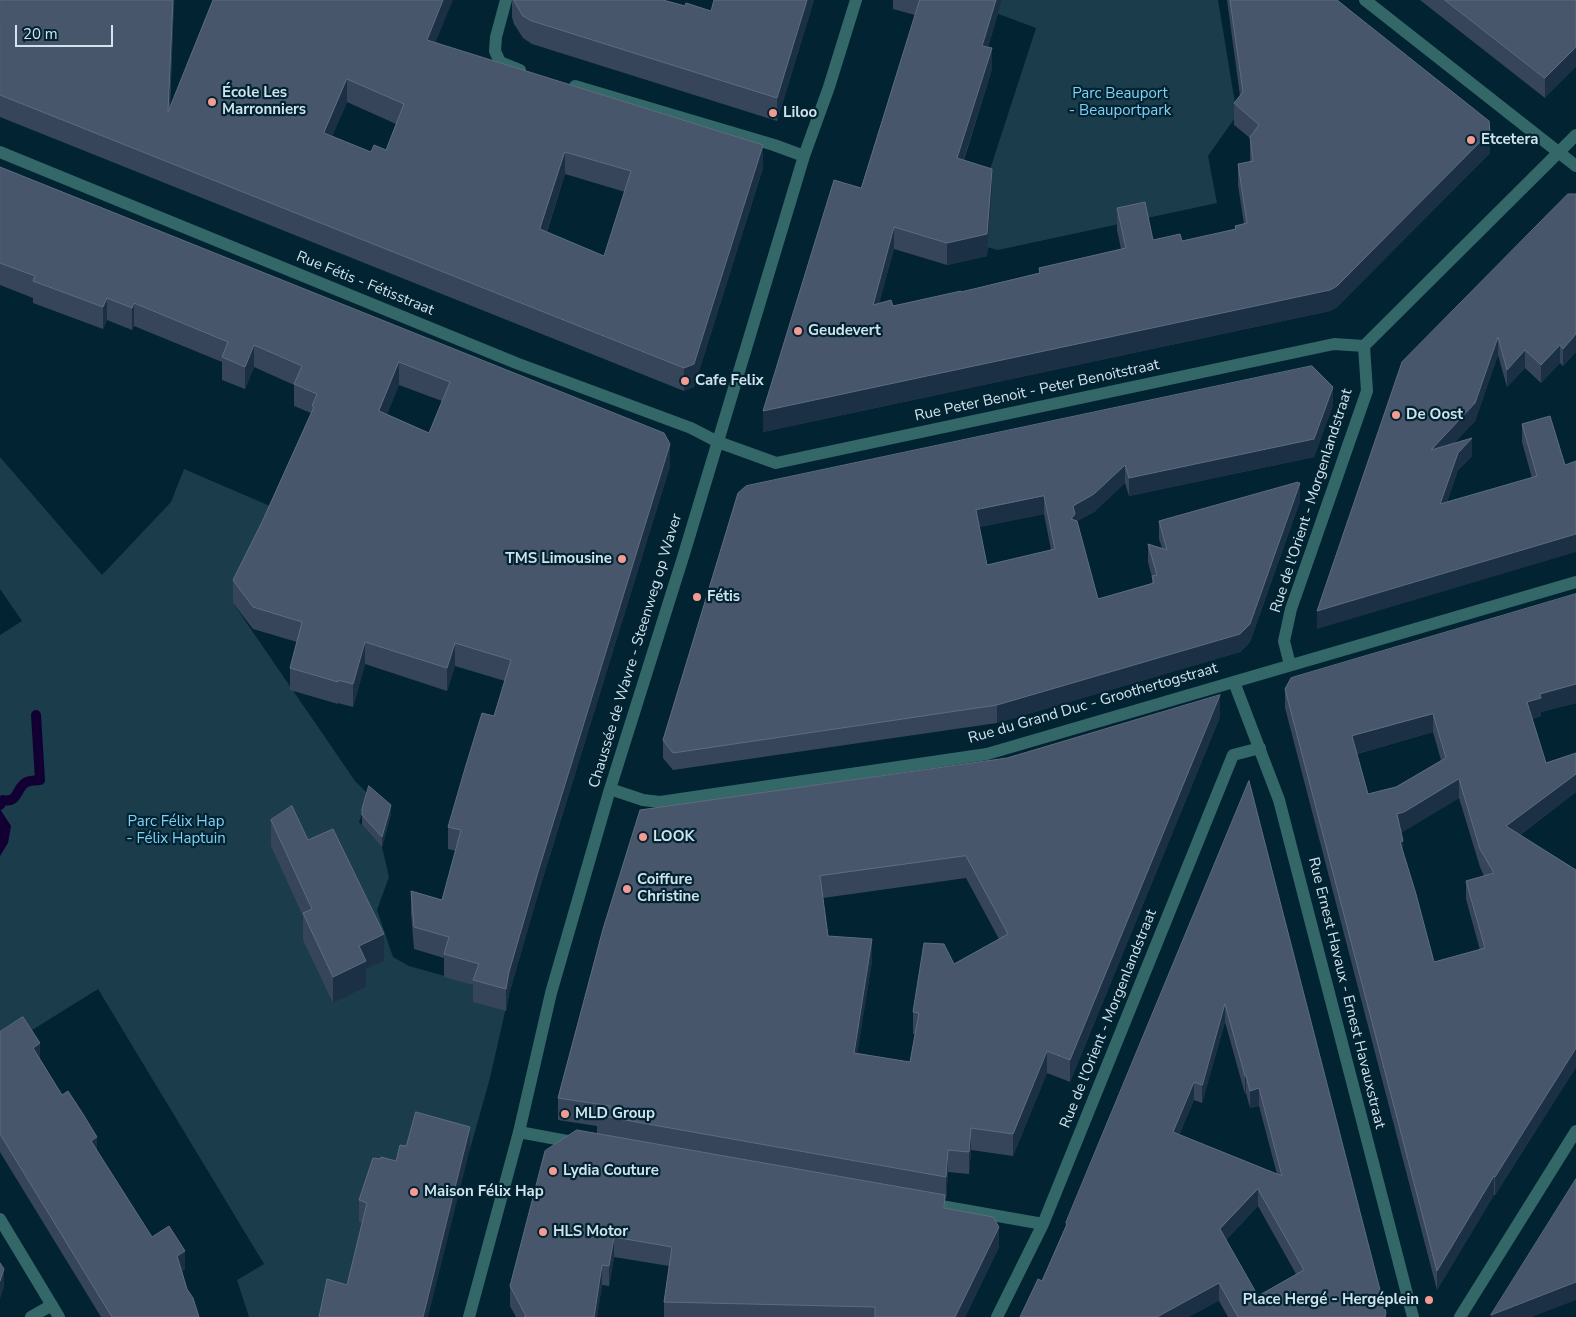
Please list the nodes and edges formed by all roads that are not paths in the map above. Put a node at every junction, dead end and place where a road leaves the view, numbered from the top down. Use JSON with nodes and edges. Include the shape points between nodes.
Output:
{"nodes":[{"id":1,"x":506,"y":0,"type":"edge"},
{"id":2,"x":856,"y":0,"type":"edge"},
{"id":3,"x":1365,"y":0,"type":"edge"},
{"id":4,"x":533,"y":74,"type":"edge"},
{"id":5,"x":561,"y":82,"type":"edge"},
{"id":6,"x":1576,"y":135,"type":"edge"},
{"id":7,"x":0,"y":152,"type":"edge"},
{"id":8,"x":1558,"y":152,"type":"junction"},
{"id":9,"x":804,"y":156,"type":"junction"},
{"id":10,"x":1576,"y":166,"type":"edge"},
{"id":11,"x":1364,"y":346,"type":"junction"},
{"id":12,"x":718,"y":442,"type":"junction"},
{"id":13,"x":1576,"y":582,"type":"edge"},
{"id":14,"x":1290,"y":664,"type":"junction"},
{"id":15,"x":1234,"y":682,"type":"junction"},
{"id":16,"x":1260,"y":748,"type":"junction"},
{"id":17,"x":610,"y":789,"type":"junction"},
{"id":18,"x":1576,"y":1130,"type":"edge"},
{"id":19,"x":519,"y":1132,"type":"junction"},
{"id":20,"x":586,"y":1144,"type":"edge"},
{"id":21,"x":918,"y":1202,"type":"edge"},
{"id":22,"x":0,"y":1218,"type":"edge"},
{"id":23,"x":1043,"y":1224,"type":"junction"},
{"id":24,"x":52,"y":1305,"type":"junction"},
{"id":25,"x":31,"y":1317,"type":"edge"},
{"id":26,"x":59,"y":1317,"type":"edge"},
{"id":27,"x":469,"y":1317,"type":"edge"},
{"id":28,"x":997,"y":1317,"type":"edge"},
{"id":29,"x":1413,"y":1317,"type":"edge"},
{"id":30,"x":1460,"y":1317,"type":"edge"}],
"edges":[{"from":1,"to":4,"type":"street","via":[[495,51],[500,62]]},
{"from":2,"to":9,"type":"street","name":"Chaussée de Wavre - Steenweg op Waver"},
{"from":3,"to":8,"type":"street"},
{"from":5,"to":9,"type":"street"},
{"from":6,"to":8,"type":"street"},
{"from":7,"to":12,"type":"street","name":"Rue Fétis - Fétisstraat","via":[[516,363],[691,428]]},
{"from":8,"to":10,"type":"street"},
{"from":8,"to":11,"type":"street"},
{"from":9,"to":12,"type":"street","name":"Chaussée de Wavre - Steenweg op Waver"},
{"from":11,"to":12,"type":"street","name":"Rue Peter Benoit - Peter Benoitstraat","via":[[1334,344],[776,463]]},
{"from":11,"to":14,"type":"street","name":"Rue de l'Orient - Morgenlandstraat","via":[[1367,391],[1291,609],[1284,641]]},
{"from":12,"to":17,"type":"street","name":"Chaussée de Wavre - Steenweg op Waver"},
{"from":13,"to":14,"type":"street","name":"Rue du Grand Duc - Groothertogstraat"},
{"from":14,"to":15,"type":"street","name":"Rue du Grand Duc - Groothertogstraat"},
{"from":15,"to":16,"type":"street","name":"Rue Ernest Havaux - Ernest Havauxstraat"},
{"from":15,"to":17,"type":"street","name":"Rue du Grand Duc - Groothertogstraat","via":[[987,754],[660,802]]},
{"from":16,"to":23,"type":"street","name":"Rue de l'Orient - Morgenlandstraat","via":[[1234,755]]},
{"from":16,"to":29,"type":"street","name":"Rue Ernest Havaux - Ernest Havauxstraat","via":[[1280,800]]},
{"from":17,"to":19,"type":"street","name":"Chaussée de Wavre - Steenweg op Waver","via":[[551,993]]},
{"from":18,"to":30,"type":"street"},
{"from":19,"to":20,"type":"street"},
{"from":19,"to":27,"type":"street","name":"Chaussée de Wavre - Steenweg op Waver"},
{"from":21,"to":23,"type":"street"},
{"from":22,"to":24,"type":"street"},
{"from":23,"to":28,"type":"street","name":"Rue de l'Orient - Morgenlandstraat"},
{"from":24,"to":25,"type":"street"},
{"from":24,"to":26,"type":"street"}]}
